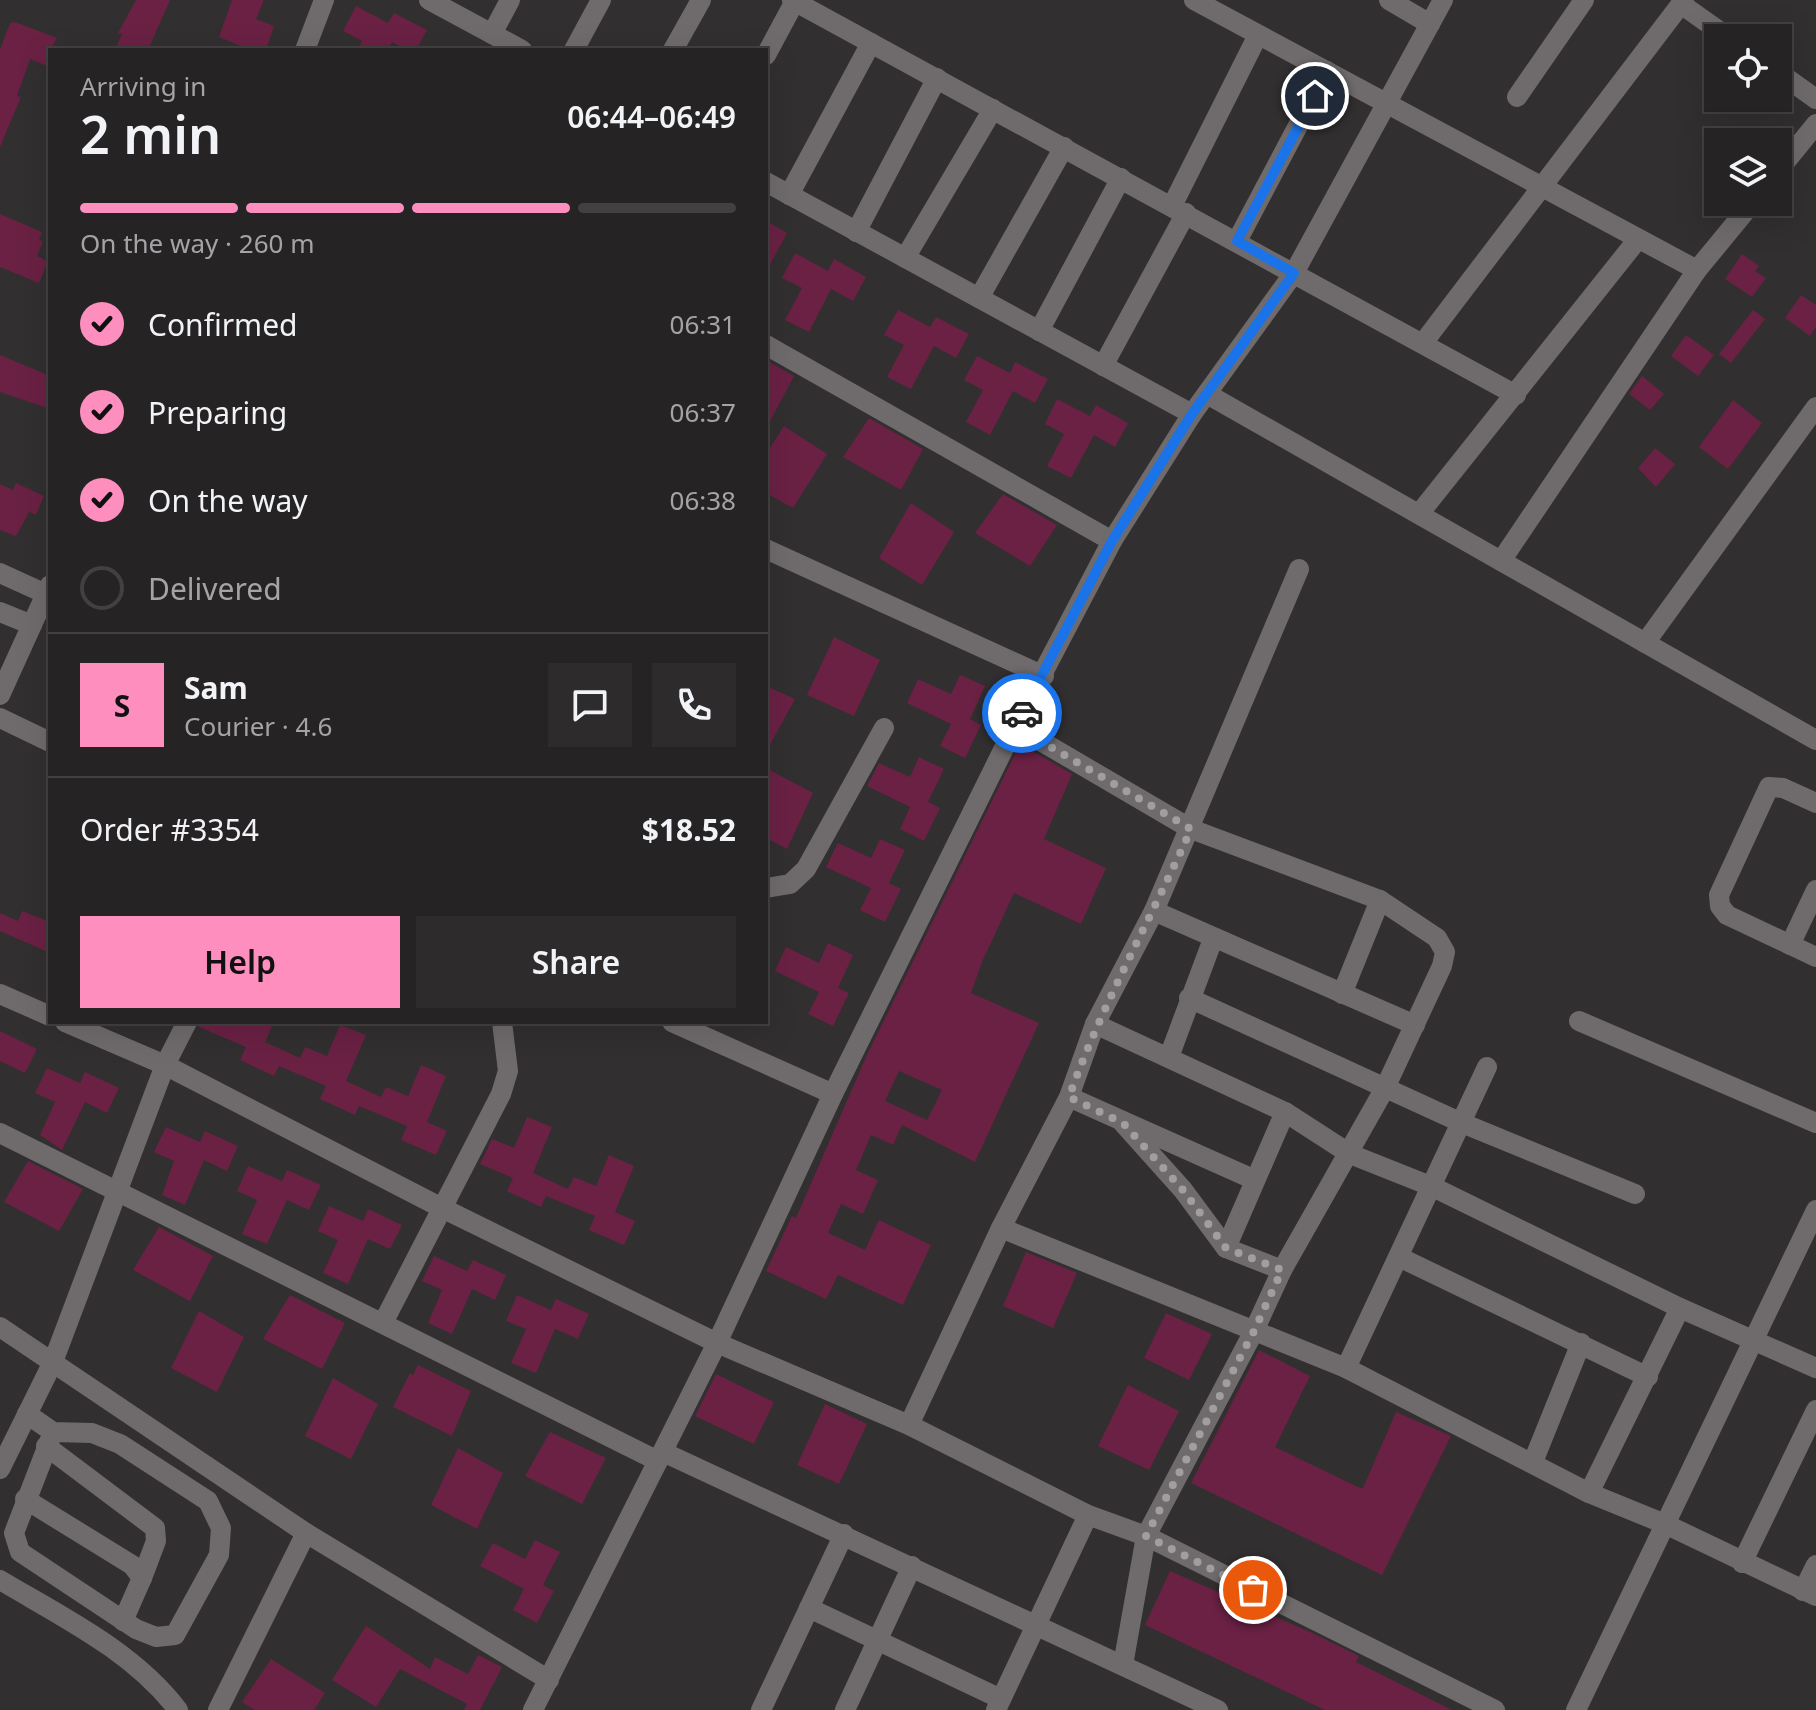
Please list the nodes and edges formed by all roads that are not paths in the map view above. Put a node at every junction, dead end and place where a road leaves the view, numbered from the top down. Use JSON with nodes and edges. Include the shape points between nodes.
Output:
{"nodes":[{"id":1,"x":324,"y":0,"type":"edge"},
{"id":2,"x":429,"y":0,"type":"edge"},
{"id":3,"x":510,"y":0,"type":"edge"},
{"id":4,"x":601,"y":0,"type":"edge"},
{"id":5,"x":701,"y":0,"type":"edge"},
{"id":6,"x":1194,"y":0,"type":"edge"},
{"id":7,"x":1389,"y":0,"type":"edge"},
{"id":8,"x":1443,"y":0,"type":"edge"},
{"id":9,"x":1584,"y":0,"type":"edge"},
{"id":10,"x":794,"y":1,"type":"edge"},
{"id":11,"x":1682,"y":2,"type":"edge"},
{"id":12,"x":1218,"y":6,"type":"edge"},
{"id":13,"x":1430,"y":24,"type":"junction"},
{"id":14,"x":1711,"y":24,"type":"edge"},
{"id":15,"x":492,"y":34,"type":"junction"},
{"id":16,"x":1258,"y":35,"type":"junction"},
{"id":17,"x":871,"y":43,"type":"junction"},
{"id":18,"x":306,"y":48,"type":"edge"},
{"id":19,"x":518,"y":48,"type":"edge"},
{"id":20,"x":575,"y":48,"type":"edge"},
{"id":21,"x":674,"y":48,"type":"edge"},
{"id":22,"x":768,"y":51,"type":"edge"},
{"id":23,"x":1327,"y":71,"type":"junction"},
{"id":24,"x":937,"y":78,"type":"junction"},
{"id":25,"x":1792,"y":82,"type":"edge"},
{"id":26,"x":1517,"y":97,"type":"dead end"},
{"id":27,"x":1816,"y":99,"type":"edge"},
{"id":28,"x":1388,"y":104,"type":"junction"},
{"id":29,"x":993,"y":109,"type":"junction"},
{"id":30,"x":1816,"y":125,"type":"edge"},
{"id":31,"x":1064,"y":147,"type":"junction"},
{"id":32,"x":1792,"y":154,"type":"edge"},
{"id":33,"x":1121,"y":178,"type":"junction"},
{"id":34,"x":768,"y":183,"type":"edge"},
{"id":35,"x":1540,"y":186,"type":"junction"},
{"id":36,"x":789,"y":195,"type":"junction"},
{"id":37,"x":1179,"y":210,"type":"junction"},
{"id":38,"x":1741,"y":216,"type":"edge"},
{"id":39,"x":856,"y":232,"type":"junction"},
{"id":40,"x":1638,"y":239,"type":"junction"},
{"id":41,"x":1237,"y":241,"type":"junction"},
{"id":42,"x":905,"y":258,"type":"junction"},
{"id":43,"x":1697,"y":270,"type":"junction"},
{"id":44,"x":1294,"y":273,"type":"junction"},
{"id":45,"x":979,"y":298,"type":"junction"},
{"id":46,"x":1039,"y":331,"type":"junction"},
{"id":47,"x":1423,"y":343,"type":"junction"},
{"id":48,"x":768,"y":346,"type":"edge"},
{"id":49,"x":1103,"y":366,"type":"junction"},
{"id":50,"x":1207,"y":394,"type":"junction"},
{"id":51,"x":1516,"y":395,"type":"junction"},
{"id":52,"x":1816,"y":407,"type":"edge"},
{"id":53,"x":1192,"y":414,"type":"junction"},
{"id":54,"x":1419,"y":514,"type":"junction"},
{"id":55,"x":1112,"y":541,"type":"junction"},
{"id":56,"x":768,"y":550,"type":"edge"},
{"id":57,"x":1501,"y":561,"type":"junction"},
{"id":58,"x":1299,"y":569,"type":"dead end"},
{"id":59,"x":0,"y":573,"type":"edge"},
{"id":60,"x":48,"y":589,"type":"edge"},
{"id":61,"x":0,"y":612,"type":"edge"},
{"id":62,"x":32,"y":625,"type":"junction"},
{"id":63,"x":1645,"y":643,"type":"junction"},
{"id":64,"x":1044,"y":676,"type":"junction"},
{"id":65,"x":0,"y":695,"type":"edge"},
{"id":66,"x":0,"y":718,"type":"edge"},
{"id":67,"x":1015,"y":726,"type":"junction"},
{"id":68,"x":884,"y":728,"type":"dead end"},
{"id":69,"x":1816,"y":740,"type":"edge"},
{"id":70,"x":48,"y":741,"type":"edge"},
{"id":71,"x":1816,"y":803,"type":"edge"},
{"id":72,"x":1191,"y":829,"type":"junction"},
{"id":73,"x":768,"y":888,"type":"edge"},
{"id":74,"x":1816,"y":890,"type":"edge"},
{"id":75,"x":1380,"y":900,"type":"junction"},
{"id":76,"x":1154,"y":911,"type":"junction"},
{"id":77,"x":1213,"y":939,"type":"junction"},
{"id":78,"x":1790,"y":945,"type":"junction"},
{"id":79,"x":1816,"y":957,"type":"edge"},
{"id":80,"x":0,"y":994,"type":"edge"},
{"id":81,"x":1342,"y":994,"type":"junction"},
{"id":82,"x":1189,"y":998,"type":"junction"},
{"id":83,"x":48,"y":1015,"type":"edge"},
{"id":84,"x":1579,"y":1021,"type":"dead end"},
{"id":85,"x":70,"y":1024,"type":"edge"},
{"id":86,"x":186,"y":1024,"type":"edge"},
{"id":87,"x":502,"y":1024,"type":"edge"},
{"id":88,"x":676,"y":1024,"type":"edge"},
{"id":89,"x":1095,"y":1024,"type":"junction"},
{"id":90,"x":1415,"y":1025,"type":"junction"},
{"id":91,"x":1169,"y":1057,"type":"junction"},
{"id":92,"x":165,"y":1065,"type":"junction"},
{"id":93,"x":1487,"y":1067,"type":"dead end"},
{"id":94,"x":1385,"y":1088,"type":"junction"},
{"id":95,"x":833,"y":1094,"type":"junction"},
{"id":96,"x":1069,"y":1097,"type":"junction"},
{"id":97,"x":1285,"y":1112,"type":"junction"},
{"id":98,"x":1123,"y":1123,"type":"junction"},
{"id":99,"x":1462,"y":1123,"type":"junction"},
{"id":100,"x":1816,"y":1123,"type":"edge"},
{"id":101,"x":0,"y":1133,"type":"edge"},
{"id":102,"x":1350,"y":1154,"type":"junction"},
{"id":103,"x":1255,"y":1180,"type":"junction"},
{"id":104,"x":1433,"y":1187,"type":"junction"},
{"id":105,"x":118,"y":1190,"type":"junction"},
{"id":106,"x":1635,"y":1194,"type":"dead end"},
{"id":107,"x":440,"y":1207,"type":"junction"},
{"id":108,"x":1816,"y":1210,"type":"edge"},
{"id":109,"x":1001,"y":1228,"type":"junction"},
{"id":110,"x":1226,"y":1248,"type":"junction"},
{"id":111,"x":1401,"y":1258,"type":"junction"},
{"id":112,"x":1282,"y":1270,"type":"junction"},
{"id":113,"x":1680,"y":1308,"type":"junction"},
{"id":114,"x":383,"y":1323,"type":"junction"},
{"id":115,"x":0,"y":1327,"type":"edge"},
{"id":116,"x":1254,"y":1331,"type":"junction"},
{"id":117,"x":1753,"y":1337,"type":"junction"},
{"id":118,"x":717,"y":1343,"type":"junction"},
{"id":119,"x":1581,"y":1343,"type":"junction"},
{"id":120,"x":53,"y":1362,"type":"junction"},
{"id":121,"x":1346,"y":1368,"type":"junction"},
{"id":122,"x":1816,"y":1368,"type":"edge"},
{"id":123,"x":1648,"y":1377,"type":"junction"},
{"id":124,"x":1816,"y":1410,"type":"edge"},
{"id":125,"x":27,"y":1414,"type":"junction"},
{"id":126,"x":909,"y":1425,"type":"junction"},
{"id":127,"x":1811,"y":1434,"type":"edge"},
{"id":128,"x":50,"y":1439,"type":"junction"},
{"id":129,"x":661,"y":1456,"type":"junction"},
{"id":130,"x":1533,"y":1462,"type":"junction"},
{"id":131,"x":0,"y":1469,"type":"edge"},
{"id":132,"x":1589,"y":1493,"type":"junction"},
{"id":133,"x":25,"y":1499,"type":"junction"},
{"id":134,"x":1088,"y":1515,"type":"junction"},
{"id":135,"x":1665,"y":1524,"type":"junction"},
{"id":136,"x":306,"y":1533,"type":"junction"},
{"id":137,"x":844,"y":1534,"type":"junction"},
{"id":138,"x":1146,"y":1536,"type":"junction"},
{"id":139,"x":1742,"y":1563,"type":"junction"},
{"id":140,"x":1816,"y":1565,"type":"edge"},
{"id":141,"x":912,"y":1566,"type":"junction"},
{"id":142,"x":142,"y":1578,"type":"junction"},
{"id":143,"x":0,"y":1580,"type":"edge"},
{"id":144,"x":1809,"y":1593,"type":"edge"},
{"id":145,"x":809,"y":1608,"type":"junction"},
{"id":146,"x":123,"y":1621,"type":"junction"},
{"id":147,"x":1037,"y":1624,"type":"junction"},
{"id":148,"x":878,"y":1641,"type":"junction"},
{"id":149,"x":1123,"y":1665,"type":"junction"},
{"id":150,"x":549,"y":1680,"type":"junction"},
{"id":151,"x":999,"y":1704,"type":"edge"},
{"id":152,"x":178,"y":1710,"type":"edge"},
{"id":153,"x":218,"y":1710,"type":"edge"},
{"id":154,"x":533,"y":1710,"type":"edge"},
{"id":155,"x":761,"y":1710,"type":"edge"},
{"id":156,"x":845,"y":1710,"type":"edge"},
{"id":157,"x":1218,"y":1710,"type":"edge"},
{"id":158,"x":1495,"y":1710,"type":"edge"},
{"id":159,"x":1576,"y":1710,"type":"edge"}],
"edges":[{"from":1,"to":18,"type":"street"},
{"from":2,"to":15,"type":"street"},
{"from":3,"to":15,"type":"street"},
{"from":4,"to":20,"type":"street"},
{"from":5,"to":21,"type":"street"},
{"from":6,"to":12,"type":"street"},
{"from":7,"to":13,"type":"street"},
{"from":8,"to":13,"type":"street"},
{"from":9,"to":26,"type":"street"},
{"from":10,"to":17,"type":"street"},
{"from":10,"to":22,"type":"street"},
{"from":11,"to":14,"type":"street"},
{"from":11,"to":35,"type":"street"},
{"from":12,"to":16,"type":"street"},
{"from":13,"to":28,"type":"street"},
{"from":15,"to":19,"type":"street"},
{"from":16,"to":23,"type":"street"},
{"from":16,"to":37,"type":"street"},
{"from":17,"to":24,"type":"street"},
{"from":17,"to":36,"type":"street"},
{"from":23,"to":28,"type":"street"},
{"from":23,"to":41,"type":"street"},
{"from":24,"to":29,"type":"street"},
{"from":24,"to":39,"type":"street"},
{"from":25,"to":27,"type":"street"},
{"from":28,"to":35,"type":"street"},
{"from":28,"to":44,"type":"street"},
{"from":29,"to":31,"type":"street"},
{"from":29,"to":42,"type":"street"},
{"from":30,"to":32,"type":"street"},
{"from":31,"to":33,"type":"street"},
{"from":31,"to":45,"type":"street"},
{"from":33,"to":37,"type":"street"},
{"from":33,"to":46,"type":"street"},
{"from":34,"to":36,"type":"street"},
{"from":35,"to":40,"type":"street"},
{"from":35,"to":47,"type":"street"},
{"from":36,"to":39,"type":"street"},
{"from":37,"to":41,"type":"street"},
{"from":37,"to":49,"type":"street"},
{"from":38,"to":43,"type":"street"},
{"from":39,"to":42,"type":"street"},
{"from":40,"to":43,"type":"street"},
{"from":40,"to":51,"type":"street"},
{"from":41,"to":44,"type":"street"},
{"from":42,"to":45,"type":"street"},
{"from":43,"to":57,"type":"street"},
{"from":44,"to":47,"type":"street"},
{"from":44,"to":50,"type":"street"},
{"from":45,"to":46,"type":"street"},
{"from":46,"to":49,"type":"street"},
{"from":47,"to":51,"type":"street"},
{"from":48,"to":55,"type":"street"},
{"from":49,"to":53,"type":"street"},
{"from":50,"to":53,"type":"street"},
{"from":50,"to":54,"type":"street"},
{"from":51,"to":54,"type":"street"},
{"from":52,"to":63,"type":"street"},
{"from":53,"to":55,"type":"street"},
{"from":54,"to":57,"type":"street"},
{"from":55,"to":64,"type":"street"},
{"from":56,"to":64,"type":"street"},
{"from":57,"to":63,"type":"street"},
{"from":58,"to":72,"type":"street"},
{"from":59,"to":60,"type":"street"},
{"from":60,"to":62,"type":"street"},
{"from":61,"to":62,"type":"street"},
{"from":62,"to":65,"type":"street"},
{"from":63,"to":69,"type":"street"},
{"from":64,"to":67,"type":"street"},
{"from":66,"to":70,"type":"street"},
{"from":67,"to":72,"type":"street"},
{"from":67,"to":95,"type":"street"},
{"from":68,"to":73,"type":"street","via":[[806,869],[790,884]]},
{"from":71,"to":78,"type":"street","via":[[1769,787],[1719,895],[1727,915]]},
{"from":72,"to":75,"type":"street"},
{"from":72,"to":76,"type":"street"},
{"from":74,"to":78,"type":"street"},
{"from":75,"to":81,"type":"street"},
{"from":75,"to":90,"type":"street","via":[[1437,938],[1445,952]]},
{"from":76,"to":77,"type":"street"},
{"from":76,"to":89,"type":"street"},
{"from":77,"to":81,"type":"street"},
{"from":77,"to":82,"type":"street"},
{"from":78,"to":79,"type":"street"},
{"from":80,"to":83,"type":"street"},
{"from":81,"to":90,"type":"street"},
{"from":82,"to":91,"type":"street"},
{"from":82,"to":94,"type":"street"},
{"from":84,"to":100,"type":"street"},
{"from":85,"to":92,"type":"street"},
{"from":86,"to":92,"type":"street"},
{"from":87,"to":107,"type":"street","via":[[508,1071],[501,1094]]},
{"from":88,"to":95,"type":"street"},
{"from":89,"to":91,"type":"street"},
{"from":89,"to":96,"type":"street"},
{"from":90,"to":94,"type":"street"},
{"from":91,"to":97,"type":"street"},
{"from":92,"to":105,"type":"street"},
{"from":92,"to":107,"type":"street"},
{"from":93,"to":99,"type":"street"},
{"from":94,"to":99,"type":"street"},
{"from":94,"to":102,"type":"street"},
{"from":95,"to":118,"type":"street"},
{"from":96,"to":98,"type":"street"},
{"from":96,"to":109,"type":"street"},
{"from":97,"to":102,"type":"street"},
{"from":97,"to":103,"type":"street"},
{"from":98,"to":103,"type":"street"},
{"from":98,"to":110,"type":"street"},
{"from":99,"to":104,"type":"street"},
{"from":99,"to":106,"type":"street"},
{"from":101,"to":105,"type":"street"},
{"from":102,"to":104,"type":"street"},
{"from":102,"to":112,"type":"street"},
{"from":103,"to":110,"type":"street"},
{"from":104,"to":111,"type":"street"},
{"from":104,"to":113,"type":"street"},
{"from":105,"to":114,"type":"street"},
{"from":105,"to":120,"type":"street"},
{"from":107,"to":114,"type":"street"},
{"from":107,"to":118,"type":"street"},
{"from":108,"to":117,"type":"street"},
{"from":109,"to":116,"type":"street"},
{"from":109,"to":126,"type":"street"},
{"from":110,"to":112,"type":"street"},
{"from":111,"to":119,"type":"street"},
{"from":111,"to":121,"type":"street"},
{"from":112,"to":116,"type":"street"},
{"from":113,"to":117,"type":"street"},
{"from":113,"to":123,"type":"street"},
{"from":114,"to":129,"type":"street"},
{"from":115,"to":120,"type":"street"},
{"from":116,"to":121,"type":"street"},
{"from":116,"to":138,"type":"street"},
{"from":117,"to":122,"type":"street"},
{"from":117,"to":135,"type":"street"},
{"from":118,"to":126,"type":"street"},
{"from":118,"to":129,"type":"street"},
{"from":119,"to":123,"type":"street"},
{"from":119,"to":130,"type":"street"},
{"from":120,"to":125,"type":"street"},
{"from":120,"to":136,"type":"street"},
{"from":121,"to":130,"type":"street"},
{"from":123,"to":132,"type":"street"},
{"from":124,"to":127,"type":"street"},
{"from":125,"to":128,"type":"street"},
{"from":125,"to":131,"type":"street"},
{"from":126,"to":134,"type":"street"},
{"from":127,"to":139,"type":"street"},
{"from":128,"to":133,"type":"street"},
{"from":128,"to":142,"type":"street","via":[[155,1528],[156,1541]]},
{"from":128,"to":146,"type":"street","via":[[92,1433],[120,1444],[208,1501],[221,1528],[219,1555],[175,1635],[156,1637]]},
{"from":129,"to":137,"type":"street"},
{"from":129,"to":150,"type":"street"},
{"from":130,"to":132,"type":"street"},
{"from":132,"to":135,"type":"street"},
{"from":133,"to":142,"type":"street","via":[[132,1565]]},
{"from":133,"to":146,"type":"street","via":[[14,1533],[20,1552]]},
{"from":134,"to":138,"type":"street"},
{"from":134,"to":147,"type":"street"},
{"from":135,"to":139,"type":"street"},
{"from":135,"to":159,"type":"street"},
{"from":136,"to":150,"type":"street"},
{"from":136,"to":153,"type":"street"},
{"from":137,"to":141,"type":"street"},
{"from":137,"to":145,"type":"street"},
{"from":138,"to":149,"type":"street"},
{"from":138,"to":158,"type":"street"},
{"from":139,"to":144,"type":"street"},
{"from":140,"to":144,"type":"street"},
{"from":141,"to":147,"type":"street"},
{"from":141,"to":148,"type":"street"},
{"from":142,"to":146,"type":"street"},
{"from":143,"to":152,"type":"street","via":[[106,1644],[161,1687]]},
{"from":145,"to":148,"type":"street"},
{"from":145,"to":155,"type":"street"},
{"from":147,"to":149,"type":"street"},
{"from":147,"to":151,"type":"street"},
{"from":148,"to":151,"type":"street"},
{"from":148,"to":156,"type":"street"},
{"from":149,"to":157,"type":"street"},
{"from":150,"to":154,"type":"street"}]}
